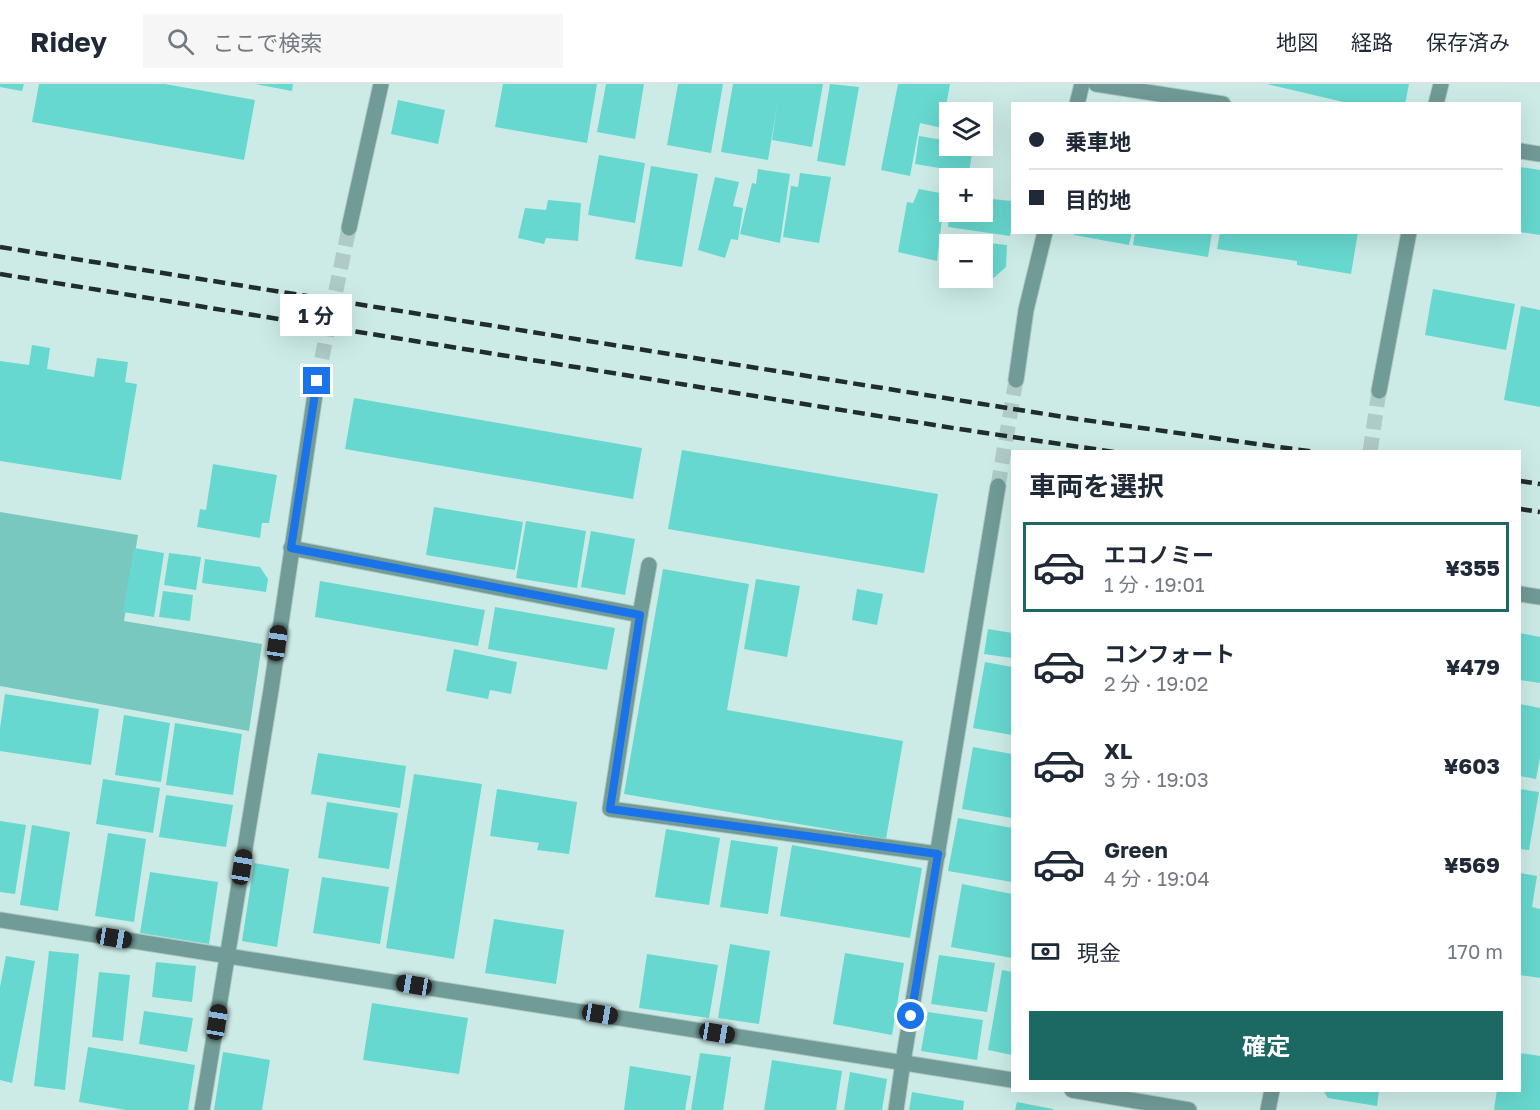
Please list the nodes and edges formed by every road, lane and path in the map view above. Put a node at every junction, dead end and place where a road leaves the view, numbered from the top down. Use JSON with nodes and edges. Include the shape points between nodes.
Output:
{"nodes":[{"id":1,"x":381,"y":84,"type":"edge"},
{"id":2,"x":1082,"y":84,"type":"edge"},
{"id":3,"x":1096,"y":84,"type":"edge"},
{"id":4,"x":1441,"y":84,"type":"edge"},
{"id":5,"x":1078,"y":102,"type":"edge"},
{"id":6,"x":1210,"y":102,"type":"edge"},
{"id":7,"x":1436,"y":102,"type":"edge"},
{"id":8,"x":1521,"y":151,"type":"edge"},
{"id":9,"x":1540,"y":154,"type":"edge"},
{"id":10,"x":349,"y":228,"type":"tunnel mouth"},
{"id":11,"x":1045,"y":234,"type":"edge"},
{"id":12,"x":1408,"y":234,"type":"edge"},
{"id":13,"x":1016,"y":380,"type":"tunnel mouth"},
{"id":14,"x":317,"y":381,"type":"tunnel mouth"},
{"id":15,"x":1379,"y":391,"type":"tunnel mouth"},
{"id":16,"x":998,"y":486,"type":"tunnel mouth"},
{"id":17,"x":291,"y":548,"type":"junction"},
{"id":18,"x":649,"y":565,"type":"dead end"},
{"id":19,"x":1521,"y":594,"type":"edge"},
{"id":20,"x":1540,"y":597,"type":"edge"},
{"id":21,"x":640,"y":615,"type":"junction"},
{"id":22,"x":938,"y":854,"type":"junction"},
{"id":23,"x":0,"y":920,"type":"edge"},
{"id":24,"x":228,"y":956,"type":"junction"},
{"id":25,"x":903,"y":1062,"type":"junction"},
{"id":26,"x":1011,"y":1080,"type":"edge"},
{"id":27,"x":1084,"y":1092,"type":"edge"},
{"id":28,"x":1272,"y":1092,"type":"edge"},
{"id":29,"x":202,"y":1110,"type":"edge"},
{"id":30,"x":896,"y":1110,"type":"edge"},
{"id":31,"x":1189,"y":1110,"type":"edge"},
{"id":32,"x":1268,"y":1110,"type":"edge"}],
"edges":[{"from":1,"to":10,"type":"street"},
{"from":2,"to":5,"type":"street"},
{"from":3,"to":6,"type":"street"},
{"from":4,"to":7,"type":"street"},
{"from":8,"to":9,"type":"street"},
{"from":11,"to":13,"type":"street","via":[[1026,310]]},
{"from":12,"to":15,"type":"street"},
{"from":14,"to":17,"type":"street"},
{"from":16,"to":22,"type":"street"},
{"from":17,"to":21,"type":"street"},
{"from":17,"to":24,"type":"street"},
{"from":18,"to":21,"type":"street"},
{"from":19,"to":20,"type":"street"},
{"from":21,"to":22,"type":"street","via":[[610,809]]},
{"from":22,"to":25,"type":"street"},
{"from":23,"to":24,"type":"street"},
{"from":24,"to":25,"type":"street"},
{"from":24,"to":29,"type":"street"},
{"from":25,"to":26,"type":"street"},
{"from":25,"to":30,"type":"street"},
{"from":27,"to":31,"type":"street"},
{"from":28,"to":32,"type":"street"}]}
